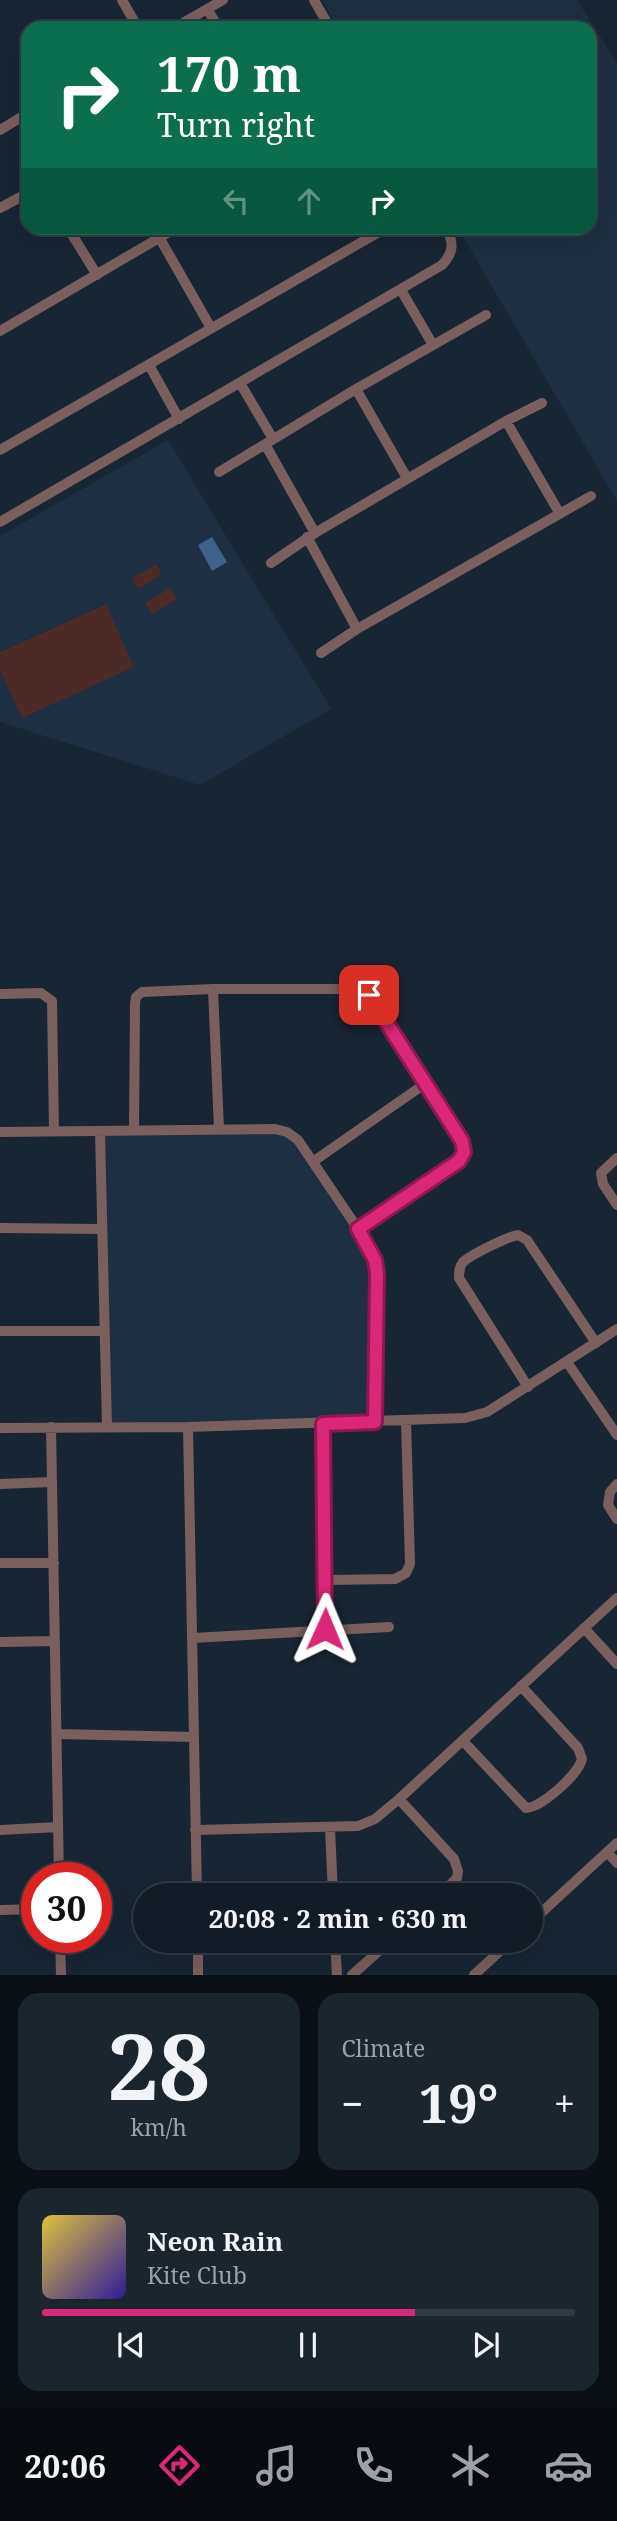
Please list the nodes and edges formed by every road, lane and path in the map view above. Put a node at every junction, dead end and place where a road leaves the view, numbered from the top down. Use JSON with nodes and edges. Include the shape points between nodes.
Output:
{"nodes":[{"id":1,"x":122,"y":0,"type":"edge"},
{"id":2,"x":223,"y":0,"type":"edge"},
{"id":3,"x":314,"y":0,"type":"edge"},
{"id":4,"x":207,"y":9,"type":"junction"},
{"id":5,"x":134,"y":21,"type":"edge"},
{"id":6,"x":186,"y":21,"type":"edge"},
{"id":7,"x":215,"y":21,"type":"edge"},
{"id":8,"x":326,"y":21,"type":"edge"},
{"id":9,"x":21,"y":117,"type":"edge"},
{"id":10,"x":0,"y":130,"type":"edge"},
{"id":11,"x":21,"y":196,"type":"edge"},
{"id":12,"x":0,"y":208,"type":"edge"},
{"id":13,"x":72,"y":235,"type":"edge"},
{"id":14,"x":163,"y":235,"type":"edge"},
{"id":15,"x":364,"y":235,"type":"edge"},
{"id":16,"x":450,"y":235,"type":"edge"},
{"id":17,"x":159,"y":237,"type":"junction"},
{"id":18,"x":97,"y":275,"type":"junction"},
{"id":19,"x":401,"y":290,"type":"junction"},
{"id":20,"x":486,"y":315,"type":"dead end"},
{"id":21,"x":211,"y":328,"type":"junction"},
{"id":22,"x":0,"y":331,"type":"edge"},
{"id":23,"x":433,"y":345,"type":"junction"},
{"id":24,"x":149,"y":365,"type":"junction"},
{"id":25,"x":240,"y":383,"type":"junction"},
{"id":26,"x":356,"y":389,"type":"junction"},
{"id":27,"x":542,"y":403,"type":"dead end"},
{"id":28,"x":179,"y":419,"type":"junction"},
{"id":29,"x":506,"y":421,"type":"junction"},
{"id":30,"x":269,"y":441,"type":"junction"},
{"id":31,"x":0,"y":450,"type":"edge"},
{"id":32,"x":219,"y":472,"type":"dead end"},
{"id":33,"x":407,"y":478,"type":"junction"},
{"id":34,"x":591,"y":496,"type":"dead end"},
{"id":35,"x":560,"y":514,"type":"junction"},
{"id":36,"x":0,"y":522,"type":"edge"},
{"id":37,"x":311,"y":535,"type":"junction"},
{"id":38,"x":271,"y":563,"type":"dead end"},
{"id":39,"x":357,"y":629,"type":"junction"},
{"id":40,"x":321,"y":653,"type":"dead end"},
{"id":41,"x":213,"y":989,"type":"junction"},
{"id":42,"x":0,"y":994,"type":"edge"},
{"id":43,"x":426,"y":1083,"type":"junction"},
{"id":44,"x":219,"y":1129,"type":"junction"},
{"id":45,"x":134,"y":1130,"type":"junction"},
{"id":46,"x":54,"y":1131,"type":"junction"},
{"id":47,"x":0,"y":1132,"type":"edge"},
{"id":48,"x":100,"y":1132,"type":"junction"},
{"id":49,"x":617,"y":1158,"type":"edge"},
{"id":50,"x":314,"y":1161,"type":"junction"},
{"id":51,"x":617,"y":1205,"type":"edge"},
{"id":52,"x":0,"y":1228,"type":"edge"},
{"id":53,"x":100,"y":1229,"type":"junction"},
{"id":54,"x":358,"y":1229,"type":"junction"},
{"id":55,"x":617,"y":1329,"type":"edge"},
{"id":56,"x":0,"y":1331,"type":"edge"},
{"id":57,"x":104,"y":1331,"type":"junction"},
{"id":58,"x":596,"y":1343,"type":"junction"},
{"id":59,"x":567,"y":1362,"type":"junction"},
{"id":60,"x":528,"y":1387,"type":"junction"},
{"id":61,"x":407,"y":1421,"type":"junction"},
{"id":62,"x":375,"y":1422,"type":"junction"},
{"id":63,"x":323,"y":1424,"type":"junction"},
{"id":64,"x":51,"y":1427,"type":"junction"},
{"id":65,"x":107,"y":1427,"type":"junction"},
{"id":66,"x":188,"y":1427,"type":"junction"},
{"id":67,"x":0,"y":1428,"type":"edge"},
{"id":68,"x":617,"y":1436,"type":"edge"},
{"id":69,"x":52,"y":1482,"type":"junction"},
{"id":70,"x":0,"y":1483,"type":"edge"},
{"id":71,"x":617,"y":1483,"type":"edge"},
{"id":72,"x":617,"y":1519,"type":"edge"},
{"id":73,"x":0,"y":1563,"type":"edge"},
{"id":74,"x":54,"y":1563,"type":"junction"},
{"id":75,"x":325,"y":1580,"type":"junction"},
{"id":76,"x":617,"y":1598,"type":"edge"},
{"id":77,"x":389,"y":1627,"type":"dead end"},
{"id":78,"x":584,"y":1628,"type":"junction"},
{"id":79,"x":325,"y":1629,"type":"junction"},
{"id":80,"x":193,"y":1638,"type":"junction"},
{"id":81,"x":55,"y":1641,"type":"junction"},
{"id":82,"x":0,"y":1642,"type":"edge"},
{"id":83,"x":617,"y":1664,"type":"edge"},
{"id":84,"x":521,"y":1686,"type":"junction"},
{"id":85,"x":57,"y":1734,"type":"junction"},
{"id":86,"x":194,"y":1737,"type":"junction"},
{"id":87,"x":463,"y":1741,"type":"junction"},
{"id":88,"x":399,"y":1799,"type":"junction"},
{"id":89,"x":58,"y":1826,"type":"junction"},
{"id":90,"x":330,"y":1828,"type":"junction"},
{"id":91,"x":0,"y":1829,"type":"edge"},
{"id":92,"x":195,"y":1829,"type":"junction"},
{"id":93,"x":617,"y":1843,"type":"edge"},
{"id":94,"x":607,"y":1852,"type":"junction"},
{"id":95,"x":59,"y":1862,"type":"edge"},
{"id":96,"x":617,"y":1863,"type":"edge"},
{"id":97,"x":197,"y":1883,"type":"edge"},
{"id":98,"x":332,"y":1883,"type":"edge"},
{"id":99,"x":452,"y":1883,"type":"edge"},
{"id":100,"x":21,"y":1909,"type":"edge"},
{"id":101,"x":0,"y":1910,"type":"edge"},
{"id":102,"x":543,"y":1911,"type":"edge"},
{"id":103,"x":60,"y":1953,"type":"edge"},
{"id":104,"x":198,"y":1953,"type":"edge"},
{"id":105,"x":336,"y":1953,"type":"edge"},
{"id":106,"x":377,"y":1953,"type":"edge"},
{"id":107,"x":498,"y":1953,"type":"edge"},
{"id":108,"x":61,"y":1975,"type":"edge"},
{"id":109,"x":198,"y":1975,"type":"edge"},
{"id":110,"x":337,"y":1975,"type":"edge"},
{"id":111,"x":352,"y":1975,"type":"edge"},
{"id":112,"x":474,"y":1975,"type":"edge"}],
"edges":[{"from":1,"to":5,"type":"street"},
{"from":2,"to":4,"type":"street"},
{"from":3,"to":8,"type":"street"},
{"from":4,"to":6,"type":"street"},
{"from":4,"to":7,"type":"street"},
{"from":9,"to":10,"type":"street"},
{"from":11,"to":12,"type":"street"},
{"from":13,"to":18,"type":"street"},
{"from":14,"to":17,"type":"street"},
{"from":15,"to":21,"type":"street"},
{"from":16,"to":19,"type":"street","via":[[448,259]]},
{"from":17,"to":18,"type":"street"},
{"from":17,"to":21,"type":"street"},
{"from":18,"to":22,"type":"street"},
{"from":19,"to":23,"type":"street"},
{"from":19,"to":25,"type":"street"},
{"from":20,"to":23,"type":"street"},
{"from":21,"to":24,"type":"street"},
{"from":23,"to":26,"type":"street"},
{"from":24,"to":28,"type":"street"},
{"from":24,"to":31,"type":"street"},
{"from":25,"to":28,"type":"street"},
{"from":25,"to":30,"type":"street"},
{"from":26,"to":30,"type":"street"},
{"from":26,"to":33,"type":"street"},
{"from":27,"to":29,"type":"street"},
{"from":28,"to":36,"type":"street"},
{"from":29,"to":33,"type":"street"},
{"from":29,"to":35,"type":"street"},
{"from":30,"to":32,"type":"street"},
{"from":30,"to":37,"type":"street"},
{"from":33,"to":37,"type":"street"},
{"from":34,"to":35,"type":"street"},
{"from":35,"to":39,"type":"street"},
{"from":37,"to":38,"type":"street"},
{"from":37,"to":39,"type":"street"},
{"from":39,"to":40,"type":"street"},
{"from":41,"to":43,"type":"street","via":[[362,989]]},
{"from":41,"to":44,"type":"street"},
{"from":41,"to":45,"type":"street","via":[[145,991],[136,997]]},
{"from":42,"to":46,"type":"street","via":[[41,993],[52,1002]]},
{"from":43,"to":50,"type":"street"},
{"from":43,"to":54,"type":"street","via":[[462,1141],[464,1152],[459,1161]]},
{"from":44,"to":45,"type":"street"},
{"from":44,"to":50,"type":"street","via":[[287,1132]]},
{"from":45,"to":48,"type":"street"},
{"from":46,"to":47,"type":"street"},
{"from":46,"to":48,"type":"street"},
{"from":48,"to":53,"type":"street"},
{"from":49,"to":51,"type":"street","via":[[601,1173]]},
{"from":50,"to":54,"type":"street"},
{"from":52,"to":53,"type":"street"},
{"from":53,"to":57,"type":"street"},
{"from":54,"to":62,"type":"street","via":[[377,1273]]},
{"from":55,"to":58,"type":"street"},
{"from":56,"to":57,"type":"street"},
{"from":57,"to":65,"type":"street"},
{"from":58,"to":59,"type":"street"},
{"from":58,"to":60,"type":"street","via":[[527,1240],[509,1236],[463,1262],[459,1278]]},
{"from":59,"to":60,"type":"street"},
{"from":59,"to":68,"type":"street"},
{"from":60,"to":61,"type":"street","via":[[477,1416]]},
{"from":61,"to":62,"type":"street"},
{"from":61,"to":75,"type":"street","via":[[408,1570],[394,1580]]},
{"from":62,"to":63,"type":"street"},
{"from":63,"to":66,"type":"street"},
{"from":63,"to":75,"type":"street"},
{"from":64,"to":65,"type":"street"},
{"from":64,"to":67,"type":"street"},
{"from":64,"to":69,"type":"street"},
{"from":65,"to":66,"type":"street"},
{"from":66,"to":80,"type":"street"},
{"from":69,"to":70,"type":"street"},
{"from":69,"to":74,"type":"street"},
{"from":71,"to":72,"type":"street","via":[[608,1505]]},
{"from":73,"to":74,"type":"street"},
{"from":74,"to":81,"type":"street"},
{"from":75,"to":79,"type":"street"},
{"from":76,"to":78,"type":"street"},
{"from":77,"to":79,"type":"street"},
{"from":78,"to":83,"type":"street"},
{"from":78,"to":84,"type":"street"},
{"from":79,"to":80,"type":"street"},
{"from":80,"to":86,"type":"street"},
{"from":81,"to":82,"type":"street"},
{"from":81,"to":85,"type":"street"},
{"from":84,"to":87,"type":"street"},
{"from":84,"to":87,"type":"street","via":[[578,1748],[582,1759],[577,1772],[538,1806],[526,1808]]},
{"from":85,"to":86,"type":"street"},
{"from":85,"to":89,"type":"street"},
{"from":86,"to":92,"type":"street"},
{"from":87,"to":88,"type":"street"},
{"from":88,"to":90,"type":"street","via":[[365,1824]]},
{"from":88,"to":99,"type":"street","via":[[456,1863],[457,1878]]},
{"from":89,"to":91,"type":"street"},
{"from":89,"to":95,"type":"street"},
{"from":90,"to":92,"type":"street"},
{"from":90,"to":98,"type":"street"},
{"from":92,"to":97,"type":"street"},
{"from":93,"to":94,"type":"street"},
{"from":94,"to":96,"type":"street"},
{"from":94,"to":102,"type":"street"},
{"from":100,"to":101,"type":"street"},
{"from":103,"to":108,"type":"street"},
{"from":104,"to":109,"type":"street"},
{"from":105,"to":110,"type":"street"},
{"from":106,"to":111,"type":"street"},
{"from":107,"to":112,"type":"street"}]}
